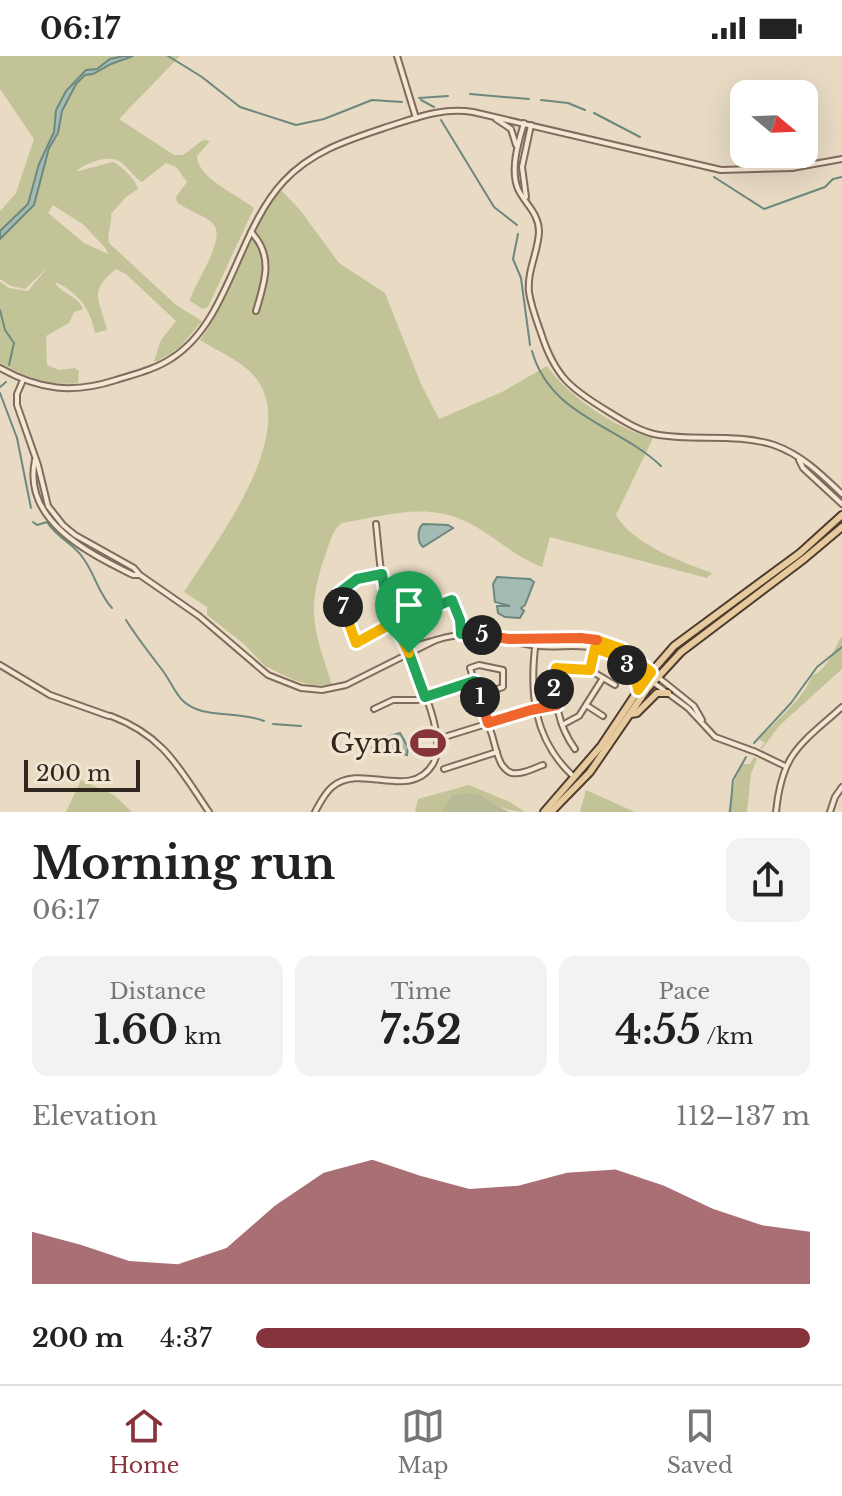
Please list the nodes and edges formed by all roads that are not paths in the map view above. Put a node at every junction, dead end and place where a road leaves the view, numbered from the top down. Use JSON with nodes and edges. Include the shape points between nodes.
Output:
{"nodes":[{"id":1,"x":397,"y":56,"type":"edge"},
{"id":2,"x":486,"y":116,"type":"junction"},
{"id":3,"x":416,"y":118,"type":"junction"},
{"id":4,"x":524,"y":123,"type":"junction"},
{"id":5,"x":531,"y":125,"type":"junction"},
{"id":6,"x":516,"y":159,"type":"junction"},
{"id":7,"x":842,"y":159,"type":"edge"},
{"id":8,"x":526,"y":200,"type":"junction"},
{"id":9,"x":251,"y":232,"type":"junction"},
{"id":10,"x":256,"y":311,"type":"dead end"},
{"id":11,"x":0,"y":368,"type":"edge"},
{"id":12,"x":23,"y":380,"type":"junction"},
{"id":13,"x":35,"y":460,"type":"junction"},
{"id":14,"x":799,"y":460,"type":"junction"},
{"id":15,"x":842,"y":494,"type":"edge"},
{"id":16,"x":842,"y":504,"type":"edge"},
{"id":17,"x":842,"y":515,"type":"edge"},
{"id":18,"x":376,"y":524,"type":"dead end"},
{"id":19,"x":842,"y":527,"type":"edge"},
{"id":20,"x":382,"y":574,"type":"junction"},
{"id":21,"x":140,"y":575,"type":"junction"},
{"id":22,"x":394,"y":622,"type":"junction"},
{"id":23,"x":461,"y":634,"type":"junction"},
{"id":24,"x":536,"y":642,"type":"junction"},
{"id":25,"x":595,"y":648,"type":"junction"},
{"id":26,"x":409,"y":653,"type":"junction"},
{"id":27,"x":625,"y":662,"type":"junction"},
{"id":28,"x":0,"y":665,"type":"edge"},
{"id":29,"x":590,"y":670,"type":"junction"},
{"id":30,"x":652,"y":677,"type":"junction"},
{"id":31,"x":603,"y":678,"type":"junction"},
{"id":32,"x":474,"y":681,"type":"junction"},
{"id":33,"x":615,"y":685,"type":"dead end"},
{"id":34,"x":638,"y":690,"type":"junction"},
{"id":35,"x":668,"y":693,"type":"junction"},
{"id":36,"x":479,"y":695,"type":"junction"},
{"id":37,"x":425,"y":697,"type":"junction"},
{"id":38,"x":557,"y":705,"type":"junction"},
{"id":39,"x":586,"y":705,"type":"junction"},
{"id":40,"x":842,"y":707,"type":"edge"},
{"id":41,"x":374,"y":709,"type":"dead end"},
{"id":42,"x":535,"y":709,"type":"junction"},
{"id":43,"x":631,"y":714,"type":"junction"},
{"id":44,"x":603,"y":716,"type":"dead end"},
{"id":45,"x":488,"y":723,"type":"junction"},
{"id":46,"x":702,"y":723,"type":"junction"},
{"id":47,"x":562,"y":725,"type":"junction"},
{"id":48,"x":438,"y":739,"type":"junction"},
{"id":49,"x":575,"y":749,"type":"dead end"},
{"id":50,"x":497,"y":752,"type":"junction"},
{"id":51,"x":543,"y":765,"type":"dead end"},
{"id":52,"x":785,"y":766,"type":"junction"},
{"id":53,"x":444,"y":769,"type":"dead end"},
{"id":54,"x":575,"y":778,"type":"junction"},
{"id":55,"x":842,"y":787,"type":"edge"},
{"id":56,"x":209,"y":812,"type":"edge"},
{"id":57,"x":315,"y":812,"type":"edge"},
{"id":58,"x":544,"y":812,"type":"edge"},
{"id":59,"x":551,"y":812,"type":"edge"},
{"id":60,"x":776,"y":812,"type":"edge"},
{"id":61,"x":830,"y":812,"type":"edge"}],
"edges":[{"from":1,"to":3,"type":"street"},
{"from":2,"to":3,"type":"street","via":[[456,110]]},
{"from":2,"to":4,"type":"street"},
{"from":2,"to":6,"type":"street","via":[[512,130]]},
{"from":3,"to":9,"type":"street","via":[[346,140],[311,158],[275,191]]},
{"from":4,"to":5,"type":"street"},
{"from":4,"to":6,"type":"street"},
{"from":5,"to":7,"type":"street","via":[[721,170],[792,168]]},
{"from":5,"to":8,"type":"street","via":[[522,167]]},
{"from":6,"to":8,"type":"street","via":[[517,184]]},
{"from":8,"to":14,"type":"street","via":[[539,231],[529,278],[531,302],[549,358],[567,384],[649,433],[758,442]]},
{"from":9,"to":10,"type":"street","via":[[262,247],[267,270]]},
{"from":9,"to":12,"type":"street","via":[[207,323],[172,358],[82,389]]},
{"from":11,"to":12,"type":"street"},
{"from":12,"to":13,"type":"street","via":[[17,403]]},
{"from":13,"to":21,"type":"street","via":[[46,503],[65,528]]},
{"from":13,"to":21,"type":"street","via":[[38,498],[58,529],[79,546]]},
{"from":14,"to":15,"type":"street","via":[[811,464]]},
{"from":14,"to":16,"type":"street"},
{"from":17,"to":30,"type":"main road","via":[[792,559],[682,639]]},
{"from":18,"to":20,"type":"street"},
{"from":19,"to":30,"type":"main road"},
{"from":20,"to":22,"type":"street"},
{"from":20,"to":22,"type":"street","via":[[357,579],[340,592],[344,611],[356,643]]},
{"from":21,"to":26,"type":"street","via":[[199,616],[264,672],[293,686],[341,687]]},
{"from":22,"to":23,"type":"street","via":[[452,600]]},
{"from":22,"to":26,"type":"street"},
{"from":23,"to":24,"type":"street"},
{"from":23,"to":26,"type":"street"},
{"from":24,"to":25,"type":"street"},
{"from":24,"to":30,"type":"street","via":[[596,639],[622,649]]},
{"from":24,"to":42,"type":"street"},
{"from":25,"to":27,"type":"street"},
{"from":25,"to":29,"type":"street"},
{"from":26,"to":37,"type":"street"},
{"from":27,"to":30,"type":"street"},
{"from":27,"to":34,"type":"main road"},
{"from":28,"to":56,"type":"street","via":[[50,695],[141,730],[159,743]]},
{"from":29,"to":31,"type":"street"},
{"from":29,"to":38,"type":"street","via":[[556,668]]},
{"from":30,"to":34,"type":"main road"},
{"from":30,"to":35,"type":"street"},
{"from":30,"to":43,"type":"main road"},
{"from":30,"to":46,"type":"street","via":[[694,706]]},
{"from":31,"to":33,"type":"street"},
{"from":31,"to":39,"type":"street"},
{"from":32,"to":36,"type":"street"},
{"from":32,"to":36,"type":"street","via":[[474,666],[504,670],[504,687]]},
{"from":32,"to":37,"type":"street"},
{"from":34,"to":54,"type":"main road"},
{"from":35,"to":43,"type":"main road","via":[[657,692]]},
{"from":35,"to":46,"type":"street"},
{"from":36,"to":45,"type":"street"},
{"from":37,"to":41,"type":"street","via":[[393,700]]},
{"from":37,"to":48,"type":"street"},
{"from":38,"to":42,"type":"street"},
{"from":38,"to":47,"type":"street"},
{"from":39,"to":44,"type":"street"},
{"from":39,"to":47,"type":"street"},
{"from":40,"to":52,"type":"street"},
{"from":42,"to":45,"type":"street"},
{"from":42,"to":54,"type":"street","via":[[548,745]]},
{"from":43,"to":59,"type":"main road","via":[[590,772]]},
{"from":45,"to":48,"type":"street"},
{"from":45,"to":50,"type":"street"},
{"from":46,"to":52,"type":"street","via":[[715,737]]},
{"from":47,"to":49,"type":"street"},
{"from":48,"to":57,"type":"street","via":[[435,760],[420,776],[405,782],[344,780],[329,790]]},
{"from":50,"to":51,"type":"street","via":[[512,773]]},
{"from":50,"to":53,"type":"street"},
{"from":52,"to":60,"type":"street"},
{"from":54,"to":58,"type":"main road"},
{"from":55,"to":61,"type":"street"}]}
